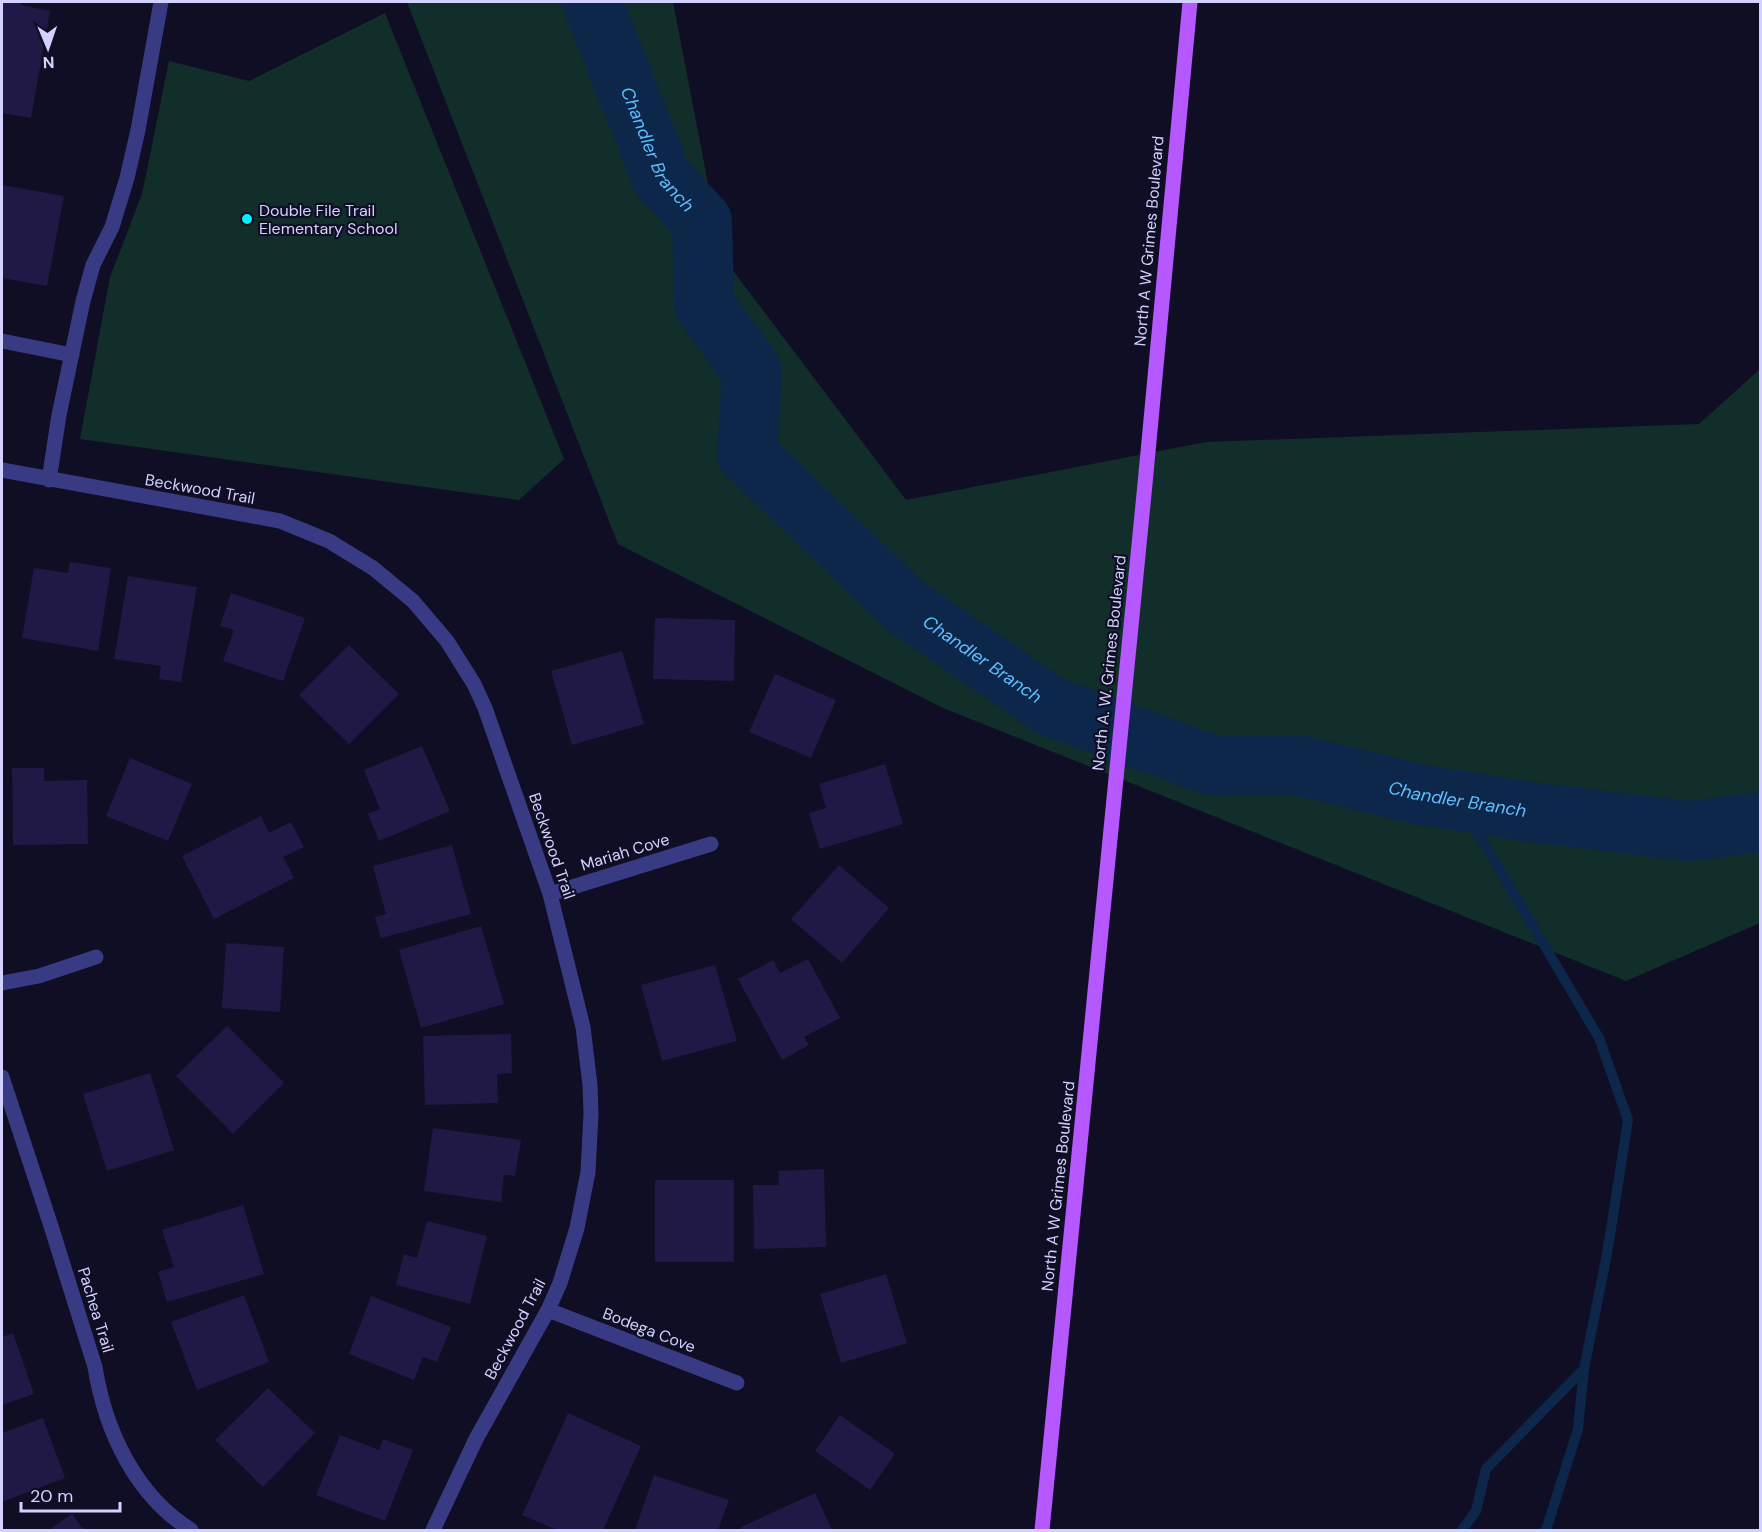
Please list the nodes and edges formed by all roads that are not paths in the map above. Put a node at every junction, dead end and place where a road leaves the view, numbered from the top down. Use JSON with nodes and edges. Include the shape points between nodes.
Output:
{"nodes":[{"id":1,"x":161,"y":2,"type":"edge"},
{"id":2,"x":1190,"y":2,"type":"edge"},
{"id":3,"x":2,"y":341,"type":"edge"},
{"id":4,"x":72,"y":355,"type":"junction"},
{"id":5,"x":2,"y":470,"type":"edge"},
{"id":6,"x":49,"y":480,"type":"junction"},
{"id":7,"x":1145,"y":484,"type":"joint"},
{"id":8,"x":711,"y":844,"type":"dead end"},
{"id":9,"x":1110,"y":845,"type":"joint"},
{"id":10,"x":550,"y":894,"type":"junction"},
{"id":11,"x":96,"y":957,"type":"dead end"},
{"id":12,"x":2,"y":983,"type":"edge"},
{"id":13,"x":2,"y":1077,"type":"edge"},
{"id":14,"x":548,"y":1310,"type":"junction"},
{"id":15,"x":737,"y":1383,"type":"dead end"},
{"id":16,"x":191,"y":1530,"type":"edge"},
{"id":17,"x":433,"y":1530,"type":"edge"},
{"id":18,"x":1042,"y":1530,"type":"edge"}],
"edges":[{"from":1,"to":4,"type":"street","via":[[127,178],[112,227],[87,282]]},
{"from":2,"to":7,"type":"main road","name":"North A W Grimes Boulevard"},
{"from":3,"to":4,"type":"street"},
{"from":4,"to":6,"type":"street"},
{"from":5,"to":6,"type":"street","name":"Beckwood Trail"},
{"from":6,"to":10,"type":"street","name":"Beckwood Trail","via":[[280,521],[329,541],[373,568],[413,601],[447,641],[474,684]]},
{"from":7,"to":9,"type":"main road","name":"North A. W. Grimes Boulevard"},
{"from":8,"to":10,"type":"street","name":"Mariah Cove"},
{"from":9,"to":18,"type":"main road","name":"North A W Grimes Boulevard"},
{"from":10,"to":14,"type":"street","name":"Beckwood Trail","via":[[583,1027],[591,1114],[588,1172],[578,1228]]},
{"from":11,"to":12,"type":"street","via":[[39,976]]},
{"from":13,"to":16,"type":"street","name":"Pachea Trail","via":[[95,1367],[112,1434],[149,1493]]},
{"from":14,"to":15,"type":"street","name":"Bodega Cove"},
{"from":14,"to":17,"type":"street","name":"Beckwood Trail","via":[[476,1439]]}]}
